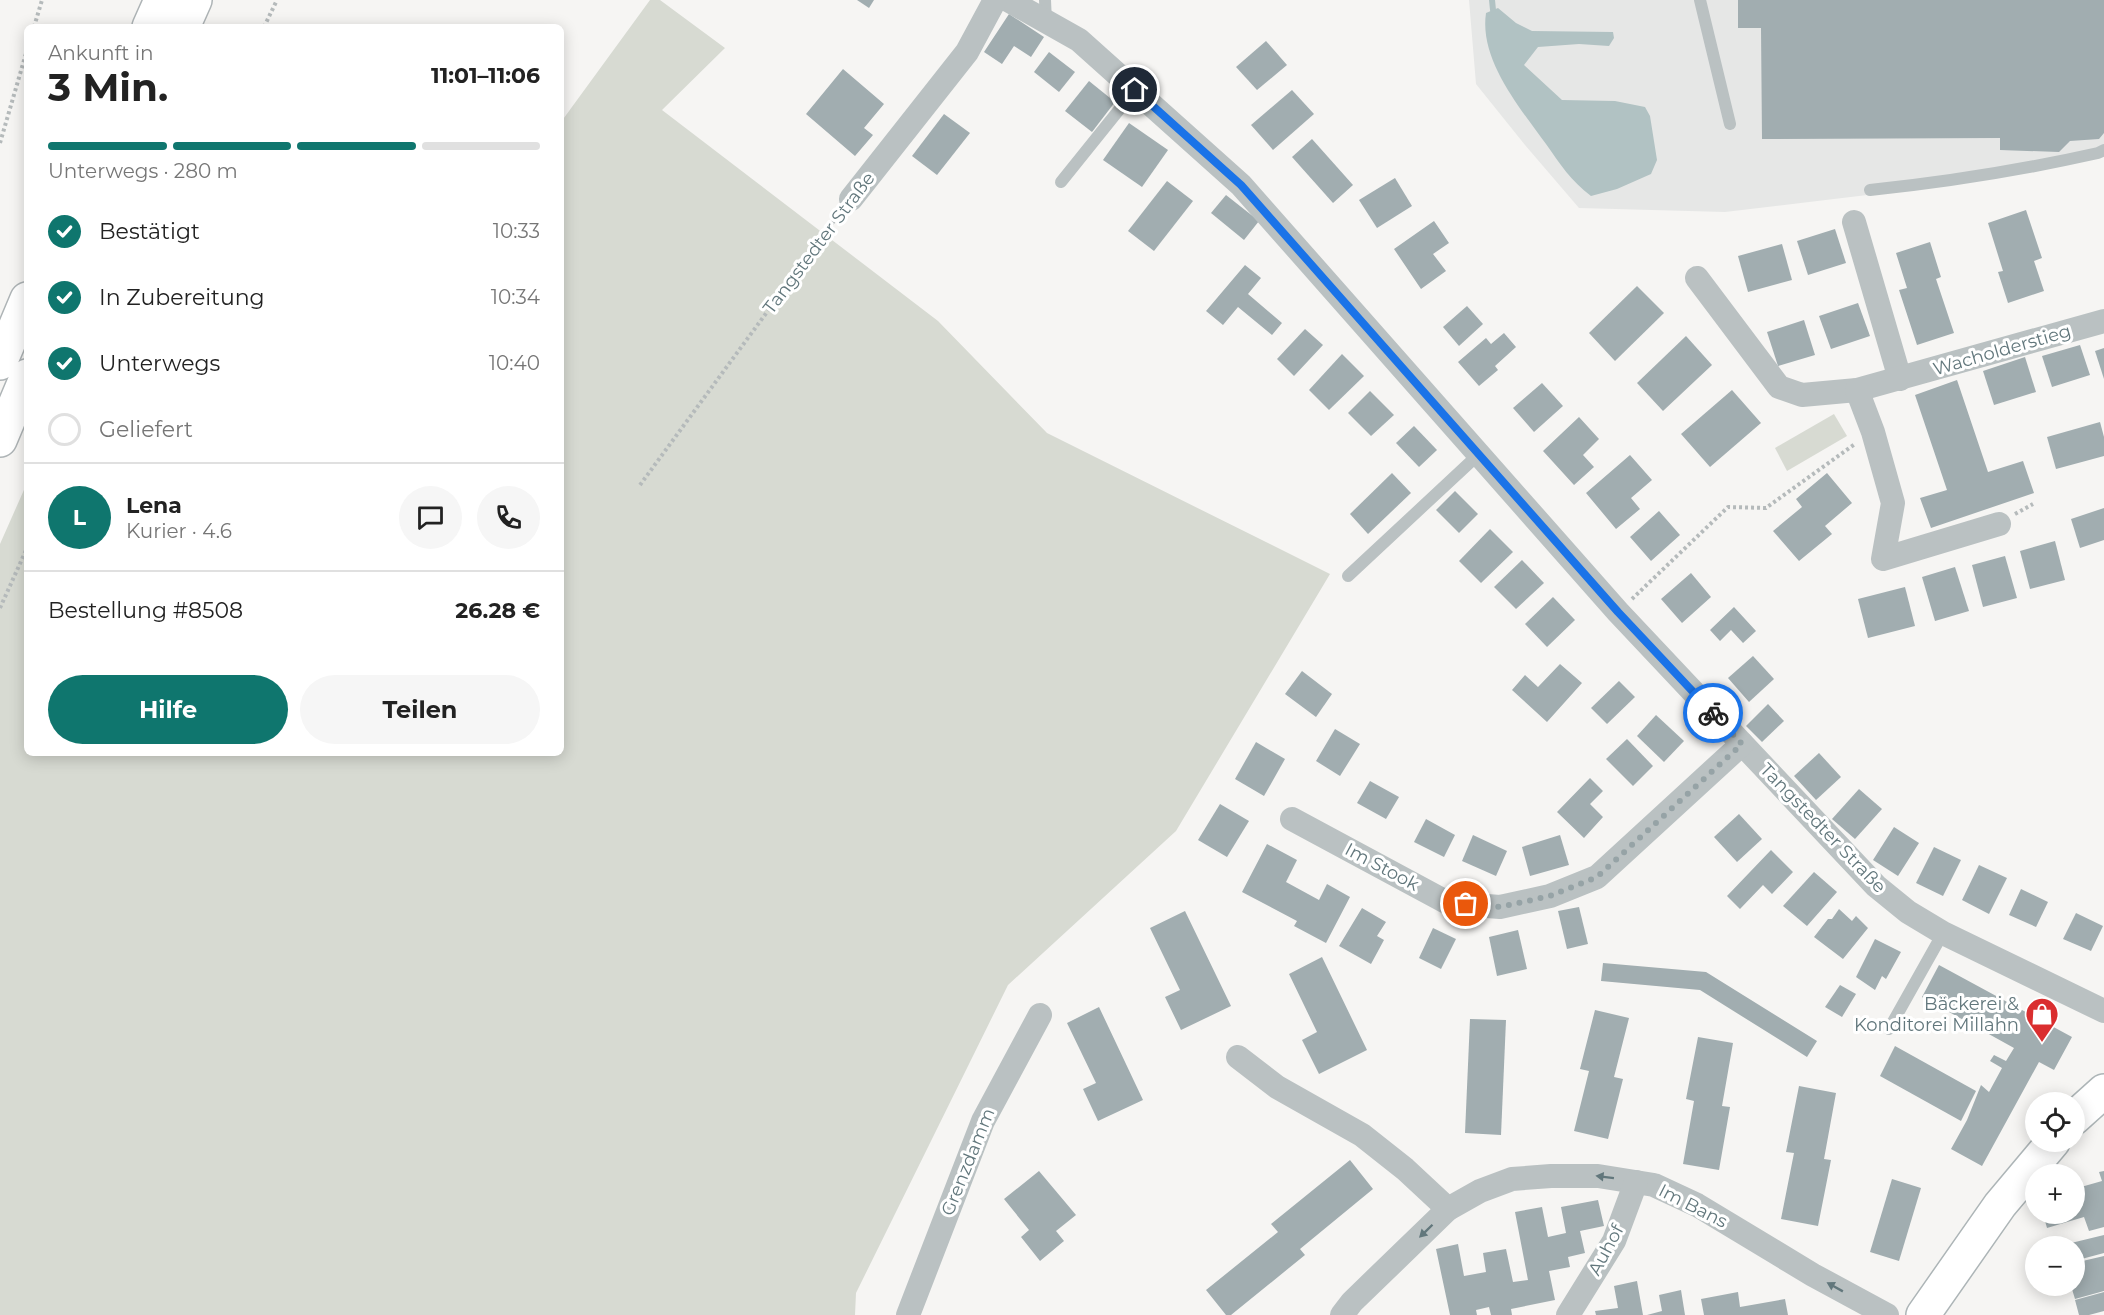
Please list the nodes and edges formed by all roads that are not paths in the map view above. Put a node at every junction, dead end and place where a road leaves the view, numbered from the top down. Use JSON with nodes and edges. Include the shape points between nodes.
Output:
{"nodes":[{"id":1,"x":161,"y":0,"type":"edge"},
{"id":2,"x":195,"y":0,"type":"edge"},
{"id":3,"x":994,"y":0,"type":"edge"},
{"id":4,"x":1008,"y":0,"type":"edge"},
{"id":5,"x":1700,"y":0,"type":"edge"},
{"id":6,"x":1046,"y":11,"type":"edge"},
{"id":7,"x":149,"y":24,"type":"edge"},
{"id":8,"x":184,"y":24,"type":"edge"},
{"id":9,"x":1135,"y":90,"type":"junction"},
{"id":10,"x":1730,"y":124,"type":"dead end"},
{"id":11,"x":2104,"y":150,"type":"edge"},
{"id":12,"x":1061,"y":182,"type":"dead end"},
{"id":13,"x":1870,"y":190,"type":"dead end"},
{"id":14,"x":851,"y":199,"type":"road end"},
{"id":15,"x":1854,"y":222,"type":"dead end"},
{"id":16,"x":1697,"y":278,"type":"dead end"},
{"id":17,"x":24,"y":306,"type":"edge"},
{"id":18,"x":2104,"y":321,"type":"edge"},
{"id":19,"x":0,"y":363,"type":"edge"},
{"id":20,"x":1900,"y":379,"type":"junction"},
{"id":21,"x":24,"y":383,"type":"edge"},
{"id":22,"x":1857,"y":390,"type":"junction"},
{"id":23,"x":0,"y":440,"type":"edge"},
{"id":24,"x":1479,"y":454,"type":"junction"},
{"id":25,"x":1999,"y":524,"type":"dead end"},
{"id":26,"x":1347,"y":576,"type":"dead end"},
{"id":27,"x":1742,"y":744,"type":"junction"},
{"id":28,"x":1292,"y":819,"type":"dead end"},
{"id":29,"x":1943,"y":933,"type":"junction"},
{"id":30,"x":2104,"y":1011,"type":"edge"},
{"id":31,"x":1040,"y":1015,"type":"dead end"},
{"id":32,"x":1889,"y":1029,"type":"dead end"},
{"id":33,"x":1238,"y":1057,"type":"dead end"},
{"id":34,"x":2104,"y":1090,"type":"edge"},
{"id":35,"x":2085,"y":1108,"type":"edge"},
{"id":36,"x":2045,"y":1152,"type":"edge"},
{"id":37,"x":1636,"y":1182,"type":"junction"},
{"id":38,"x":1448,"y":1209,"type":"junction"},
{"id":39,"x":908,"y":1315,"type":"edge"},
{"id":40,"x":1342,"y":1315,"type":"edge"},
{"id":41,"x":1568,"y":1315,"type":"edge"},
{"id":42,"x":1887,"y":1315,"type":"edge"},
{"id":43,"x":1923,"y":1315,"type":"edge"}],
"edges":[{"from":1,"to":7,"type":"main road"},
{"from":2,"to":8,"type":"main road"},
{"from":3,"to":14,"type":"street","name":"Tangstedter Straße","via":[[967,52]]},
{"from":4,"to":6,"type":"street","name":"Tangstedter Straße"},
{"from":5,"to":10,"type":"lane"},
{"from":6,"to":9,"type":"street","name":"Tangstedter Straße"},
{"from":9,"to":12,"type":"lane"},
{"from":9,"to":24,"type":"street","name":"Tangstedter Straße","via":[[1241,185]]},
{"from":11,"to":13,"type":"lane","via":[[2042,166]]},
{"from":15,"to":20,"type":"street"},
{"from":16,"to":22,"type":"street","name":"Wacholderstieg","via":[[1779,387],[1802,395]]},
{"from":17,"to":19,"type":"main road"},
{"from":18,"to":20,"type":"street","name":"Wacholderstieg"},
{"from":20,"to":22,"type":"street","name":"Wacholderstieg"},
{"from":21,"to":23,"type":"main road"},
{"from":22,"to":25,"type":"street","via":[[1893,503],[1883,559]]},
{"from":24,"to":26,"type":"lane"},
{"from":24,"to":27,"type":"street","name":"Tangstedter Straße","via":[[1618,612]]},
{"from":27,"to":28,"type":"street","name":"Im Stook","via":[[1597,877],[1550,896],[1500,907],[1448,903]]},
{"from":27,"to":29,"type":"street","name":"Tangstedter Straße","via":[[1876,886]]},
{"from":29,"to":30,"type":"street","name":"Tangstedter Straße"},
{"from":29,"to":32,"type":"lane"},
{"from":31,"to":39,"type":"street","name":"Grenzdamm","via":[[983,1121]]},
{"from":33,"to":38,"type":"street","via":[[1277,1087],[1362,1135]]},
{"from":34,"to":35,"type":"main road"},
{"from":36,"to":43,"type":"main road","via":[[2000,1205]]},
{"from":37,"to":38,"type":"street","name":"Im Bans","one_way":true,"via":[[1598,1176],[1512,1179]]},
{"from":37,"to":41,"type":"street","name":"Auhof","via":[[1614,1241]]},
{"from":42,"to":37,"type":"street","name":"Im Bans","one_way":true,"via":[[1697,1204],[1654,1185]]},
{"from":38,"to":40,"type":"street","name":"Im Bans","one_way":true}]}
